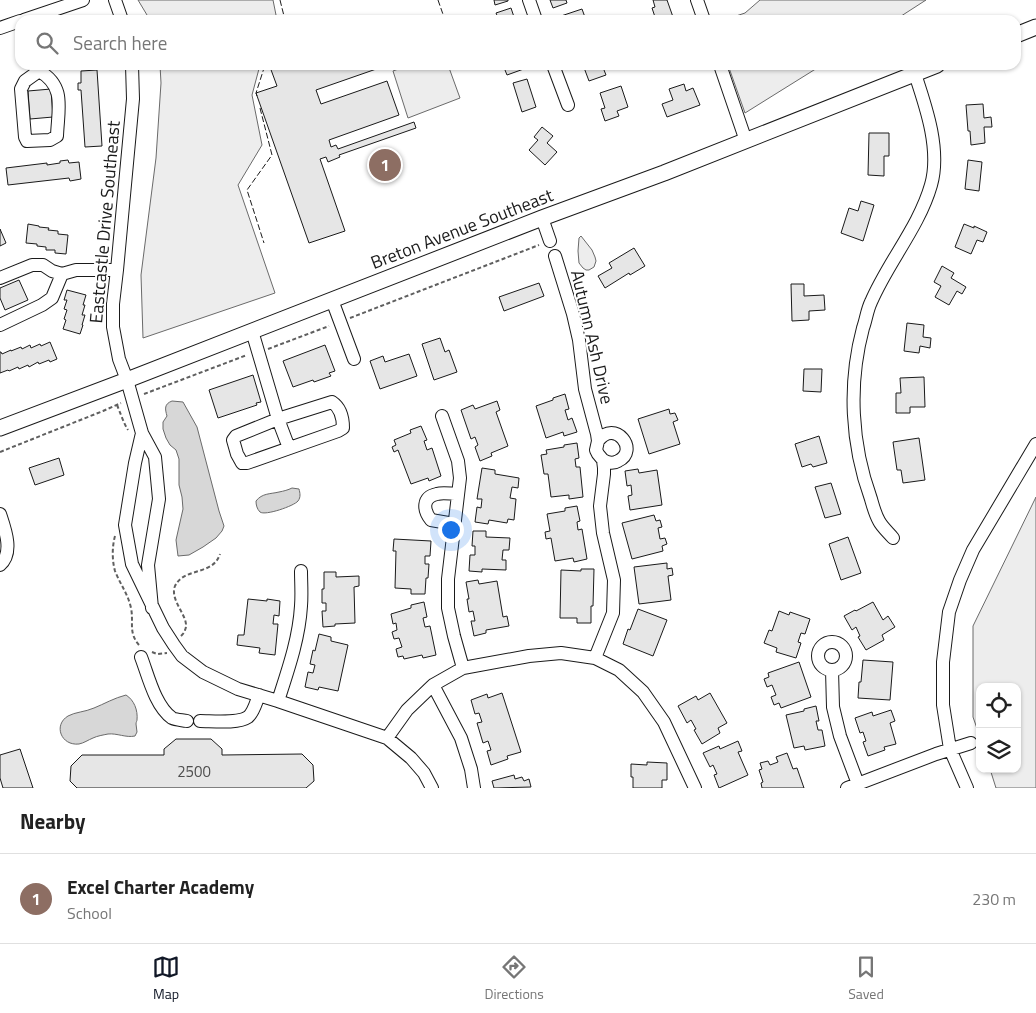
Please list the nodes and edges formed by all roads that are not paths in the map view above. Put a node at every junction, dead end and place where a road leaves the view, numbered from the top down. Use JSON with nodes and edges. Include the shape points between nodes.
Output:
{"nodes":[{"id":1,"x":83,"y":0,"type":"edge"},
{"id":2,"x":115,"y":0,"type":"edge"},
{"id":3,"x":529,"y":0,"type":"edge"},
{"id":4,"x":697,"y":0,"type":"edge"},
{"id":5,"x":40,"y":15,"type":"edge"},
{"id":6,"x":120,"y":15,"type":"edge"},
{"id":7,"x":534,"y":15,"type":"edge"},
{"id":8,"x":702,"y":15,"type":"edge"},
{"id":9,"x":15,"y":23,"type":"edge"},
{"id":10,"x":1,"y":26,"type":"edge"},
{"id":11,"x":1036,"y":27,"type":"edge"},
{"id":12,"x":1021,"y":32,"type":"edge"},
{"id":13,"x":37,"y":70,"type":"edge"},
{"id":14,"x":41,"y":70,"type":"edge"},
{"id":15,"x":132,"y":70,"type":"edge"},
{"id":16,"x":555,"y":70,"type":"edge"},
{"id":17,"x":722,"y":70,"type":"edge"},
{"id":18,"x":926,"y":70,"type":"edge"},
{"id":19,"x":916,"y":74,"type":"junction"},
{"id":20,"x":568,"y":105,"type":"dead end"},
{"id":21,"x":746,"y":140,"type":"junction"},
{"id":22,"x":542,"y":218,"type":"junction"},
{"id":23,"x":550,"y":241,"type":"road end"},
{"id":24,"x":555,"y":256,"type":"dead end"},
{"id":25,"x":118,"y":270,"type":"junction"},
{"id":26,"x":62,"y":274,"type":"junction"},
{"id":27,"x":0,"y":278,"type":"edge"},
{"id":28,"x":332,"y":300,"type":"junction"},
{"id":29,"x":0,"y":325,"type":"edge"},
{"id":30,"x":252,"y":331,"type":"junction"},
{"id":31,"x":354,"y":360,"type":"dead end"},
{"id":32,"x":127,"y":380,"type":"junction"},
{"id":33,"x":442,"y":416,"type":"dead end"},
{"id":34,"x":278,"y":419,"type":"junction"},
{"id":35,"x":0,"y":428,"type":"edge"},
{"id":36,"x":142,"y":433,"type":"junction"},
{"id":37,"x":600,"y":434,"type":"junction"},
{"id":38,"x":1036,"y":444,"type":"edge"},
{"id":39,"x":289,"y":448,"type":"junction"},
{"id":40,"x":603,"y":460,"type":"junction"},
{"id":41,"x":616,"y":462,"type":"junction"},
{"id":42,"x":604,"y":474,"type":"junction"},
{"id":43,"x":458,"y":494,"type":"junction"},
{"id":44,"x":0,"y":514,"type":"edge"},
{"id":45,"x":454,"y":524,"type":"junction"},
{"id":46,"x":893,"y":538,"type":"dead end"},
{"id":47,"x":0,"y":565,"type":"edge"},
{"id":48,"x":301,"y":571,"type":"dead end"},
{"id":49,"x":152,"y":608,"type":"junction"},
{"id":50,"x":141,"y":657,"type":"dead end"},
{"id":51,"x":595,"y":658,"type":"junction"},
{"id":52,"x":463,"y":668,"type":"junction"},
{"id":53,"x":832,"y":670,"type":"dead end"},
{"id":54,"x":433,"y":685,"type":"junction"},
{"id":55,"x":259,"y":695,"type":"junction"},
{"id":56,"x":278,"y":701,"type":"junction"},
{"id":57,"x":387,"y":738,"type":"junction"},
{"id":58,"x":971,"y":743,"type":"dead end"},
{"id":59,"x":950,"y":749,"type":"junction"},
{"id":60,"x":853,"y":786,"type":"edge"},
{"id":61,"x":432,"y":788,"type":"edge"},
{"id":62,"x":474,"y":788,"type":"edge"},
{"id":63,"x":695,"y":788,"type":"edge"},
{"id":64,"x":967,"y":788,"type":"edge"}],
"edges":[{"from":1,"to":5,"type":"street"},
{"from":2,"to":6,"type":"street"},
{"from":3,"to":7,"type":"street"},
{"from":4,"to":8,"type":"street"},
{"from":9,"to":10,"type":"street"},
{"from":11,"to":12,"type":"main road"},
{"from":13,"to":14,"type":"street","via":[[21,89],[27,141],[50,140],[57,136],[59,94],[53,81]]},
{"from":15,"to":25,"type":"street","name":"Eastcastle Drive Southeast","via":[[133,99]]},
{"from":16,"to":20,"type":"street"},
{"from":17,"to":21,"type":"street"},
{"from":18,"to":19,"type":"main road","name":"Breton Avenue Southeast"},
{"from":19,"to":21,"type":"main road","name":"Breton Avenue Southeast"},
{"from":19,"to":46,"type":"street","via":[[935,155],[932,184],[919,216],[870,304],[854,374],[853,414],[865,484],[879,521]]},
{"from":21,"to":22,"type":"main road","name":"Breton Avenue Southeast"},
{"from":22,"to":23,"type":"street"},
{"from":22,"to":28,"type":"main road","name":"Breton Avenue Southeast"},
{"from":24,"to":37,"type":"street","name":"Autumn Ash Drive","via":[[579,340],[585,389]]},
{"from":25,"to":26,"type":"street","via":[[76,270]]},
{"from":25,"to":32,"type":"street","name":"Eastcastle Drive Southeast","via":[[113,327]]},
{"from":26,"to":27,"type":"street","via":[[43,265],[32,264]]},
{"from":26,"to":29,"type":"street","via":[[52,298]]},
{"from":28,"to":30,"type":"main road","name":"Breton Avenue Southeast"},
{"from":28,"to":31,"type":"street"},
{"from":30,"to":32,"type":"main road","name":"Breton Avenue Southeast"},
{"from":30,"to":34,"type":"street"},
{"from":32,"to":35,"type":"main road","name":"Breton Avenue Southeast"},
{"from":32,"to":36,"type":"street","name":"Eastcastle Drive Southeast"},
{"from":33,"to":43,"type":"street","via":[[458,461]]},
{"from":34,"to":39,"type":"street"},
{"from":34,"to":39,"type":"street","via":[[236,436],[233,440],[237,454],[242,463],[247,463]]},
{"from":34,"to":39,"type":"street","via":[[332,402],[340,410],[343,428]]},
{"from":36,"to":49,"type":"street","name":"Eastcastle Drive Southeast","via":[[155,457],[159,499],[148,565]]},
{"from":36,"to":49,"type":"street","via":[[125,526],[132,564]]},
{"from":37,"to":40,"type":"street","name":"Autumn Ash Drive","via":[[596,450]]},
{"from":37,"to":41,"type":"street","via":[[615,433],[625,442],[626,452]]},
{"from":38,"to":59,"type":"street","via":[[973,550],[949,612],[943,662],[943,705]]},
{"from":40,"to":41,"type":"street"},
{"from":40,"to":42,"type":"street","name":"Autumn Ash Drive"},
{"from":41,"to":42,"type":"street"},
{"from":42,"to":51,"type":"street","name":"Autumn Ash Drive","via":[[600,506],[614,580],[613,613]]},
{"from":43,"to":45,"type":"street"},
{"from":43,"to":45,"type":"street","via":[[434,494],[424,507],[431,520]]},
{"from":44,"to":47,"type":"street","via":[[7,537],[7,550]]},
{"from":45,"to":52,"type":"street","via":[[448,608]]},
{"from":48,"to":56,"type":"street","via":[[297,634]]},
{"from":49,"to":55,"type":"street","via":[[182,656],[203,672]]},
{"from":50,"to":55,"type":"street","via":[[162,709],[173,719],[243,719],[249,716]]},
{"from":51,"to":52,"type":"street","via":[[561,653]]},
{"from":51,"to":63,"type":"street","via":[[619,670],[643,692],[664,722]]},
{"from":52,"to":54,"type":"street"},
{"from":53,"to":60,"type":"street","via":[[833,707]]},
{"from":54,"to":57,"type":"street","via":[[407,710]]},
{"from":54,"to":62,"type":"street","via":[[462,738]]},
{"from":55,"to":56,"type":"street"},
{"from":56,"to":57,"type":"street"},
{"from":57,"to":61,"type":"street","via":[[411,758]]},
{"from":58,"to":59,"type":"street"},
{"from":59,"to":60,"type":"street"},
{"from":59,"to":64,"type":"street"}]}
